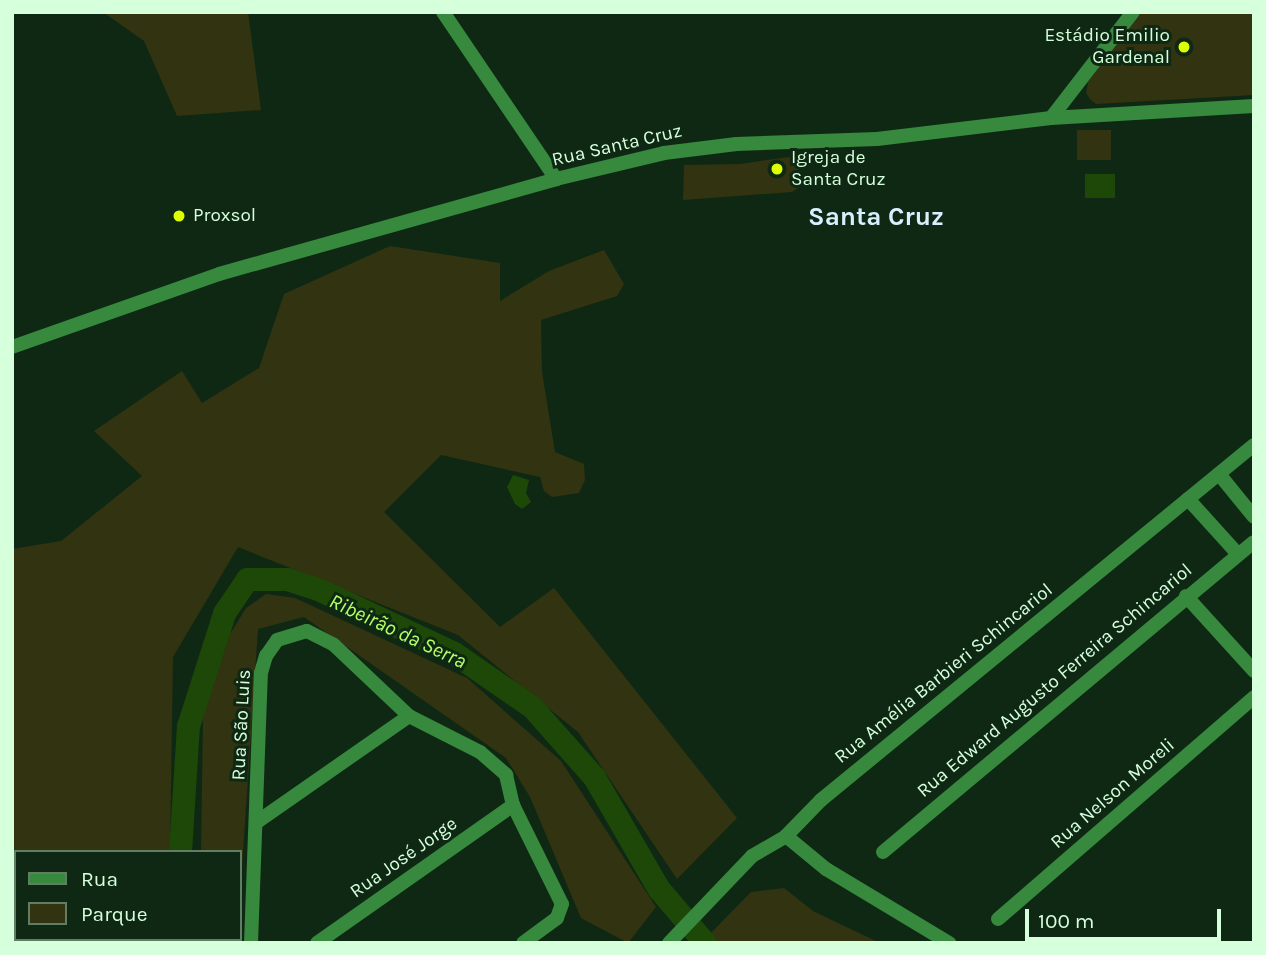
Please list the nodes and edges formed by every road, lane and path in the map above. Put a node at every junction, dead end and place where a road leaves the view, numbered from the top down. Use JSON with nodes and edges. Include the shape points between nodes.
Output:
{"nodes":[{"id":1,"x":443,"y":12,"type":"edge"},
{"id":2,"x":1133,"y":12,"type":"edge"},
{"id":3,"x":1254,"y":106,"type":"edge"},
{"id":4,"x":1051,"y":118,"type":"junction"},
{"id":5,"x":556,"y":179,"type":"junction"},
{"id":6,"x":12,"y":347,"type":"edge"},
{"id":7,"x":1254,"y":445,"type":"edge"},
{"id":8,"x":1219,"y":474,"type":"junction"},
{"id":9,"x":1188,"y":499,"type":"junction"},
{"id":10,"x":1254,"y":517,"type":"edge"},
{"id":11,"x":1254,"y":542,"type":"edge"},
{"id":12,"x":1237,"y":553,"type":"junction"},
{"id":13,"x":1186,"y":596,"type":"junction"},
{"id":14,"x":1254,"y":671,"type":"edge"},
{"id":15,"x":1254,"y":697,"type":"edge"},
{"id":16,"x":409,"y":716,"type":"junction"},
{"id":17,"x":513,"y":805,"type":"junction"},
{"id":18,"x":257,"y":822,"type":"junction"},
{"id":19,"x":786,"y":836,"type":"junction"},
{"id":20,"x":883,"y":852,"type":"dead end"},
{"id":21,"x":998,"y":919,"type":"dead end"},
{"id":22,"x":670,"y":942,"type":"edge"},
{"id":23,"x":251,"y":943,"type":"edge"},
{"id":24,"x":317,"y":943,"type":"edge"},
{"id":25,"x":523,"y":943,"type":"edge"},
{"id":26,"x":949,"y":943,"type":"edge"}],
"edges":[{"from":1,"to":5,"type":"street"},
{"from":2,"to":4,"type":"street"},
{"from":3,"to":4,"type":"street","name":"Rua Santa Cruz"},
{"from":4,"to":5,"type":"street","name":"Rua Santa Cruz","via":[[877,139],[698,147]]},
{"from":5,"to":6,"type":"street","name":"Rua Santa Cruz","via":[[219,274]]},
{"from":7,"to":8,"type":"street","name":"Rua Amélia Barbieri Schincariol"},
{"from":8,"to":9,"type":"street","name":"Rua Amélia Barbieri Schincariol"},
{"from":8,"to":10,"type":"street"},
{"from":9,"to":12,"type":"street"},
{"from":9,"to":19,"type":"street","name":"Rua Amélia Barbieri Schincariol","via":[[821,800]]},
{"from":11,"to":12,"type":"street","name":"Rua Edward Augusto Ferreira Schincariol"},
{"from":12,"to":13,"type":"street","name":"Rua Edward Augusto Ferreira Schincariol"},
{"from":13,"to":14,"type":"street"},
{"from":13,"to":20,"type":"street","name":"Rua Edward Augusto Ferreira Schincariol"},
{"from":15,"to":21,"type":"street","name":"Rua Nelson Moreli"},
{"from":16,"to":17,"type":"street","name":"Rua São Luis","via":[[481,752],[506,775]]},
{"from":16,"to":18,"type":"street"},
{"from":16,"to":18,"type":"street","name":"Rua São Luis","via":[[334,645],[307,631],[277,640],[261,673]]},
{"from":17,"to":24,"type":"street","name":"Rua José Jorge"},
{"from":17,"to":25,"type":"street","name":"Rua São Luis","via":[[562,904],[557,918]]},
{"from":18,"to":23,"type":"street","name":"Rua São Luis"},
{"from":19,"to":22,"type":"street","name":"Rua Amélia Barbieri Schincariol","via":[[752,856]]},
{"from":19,"to":26,"type":"street","via":[[826,869]]}]}
